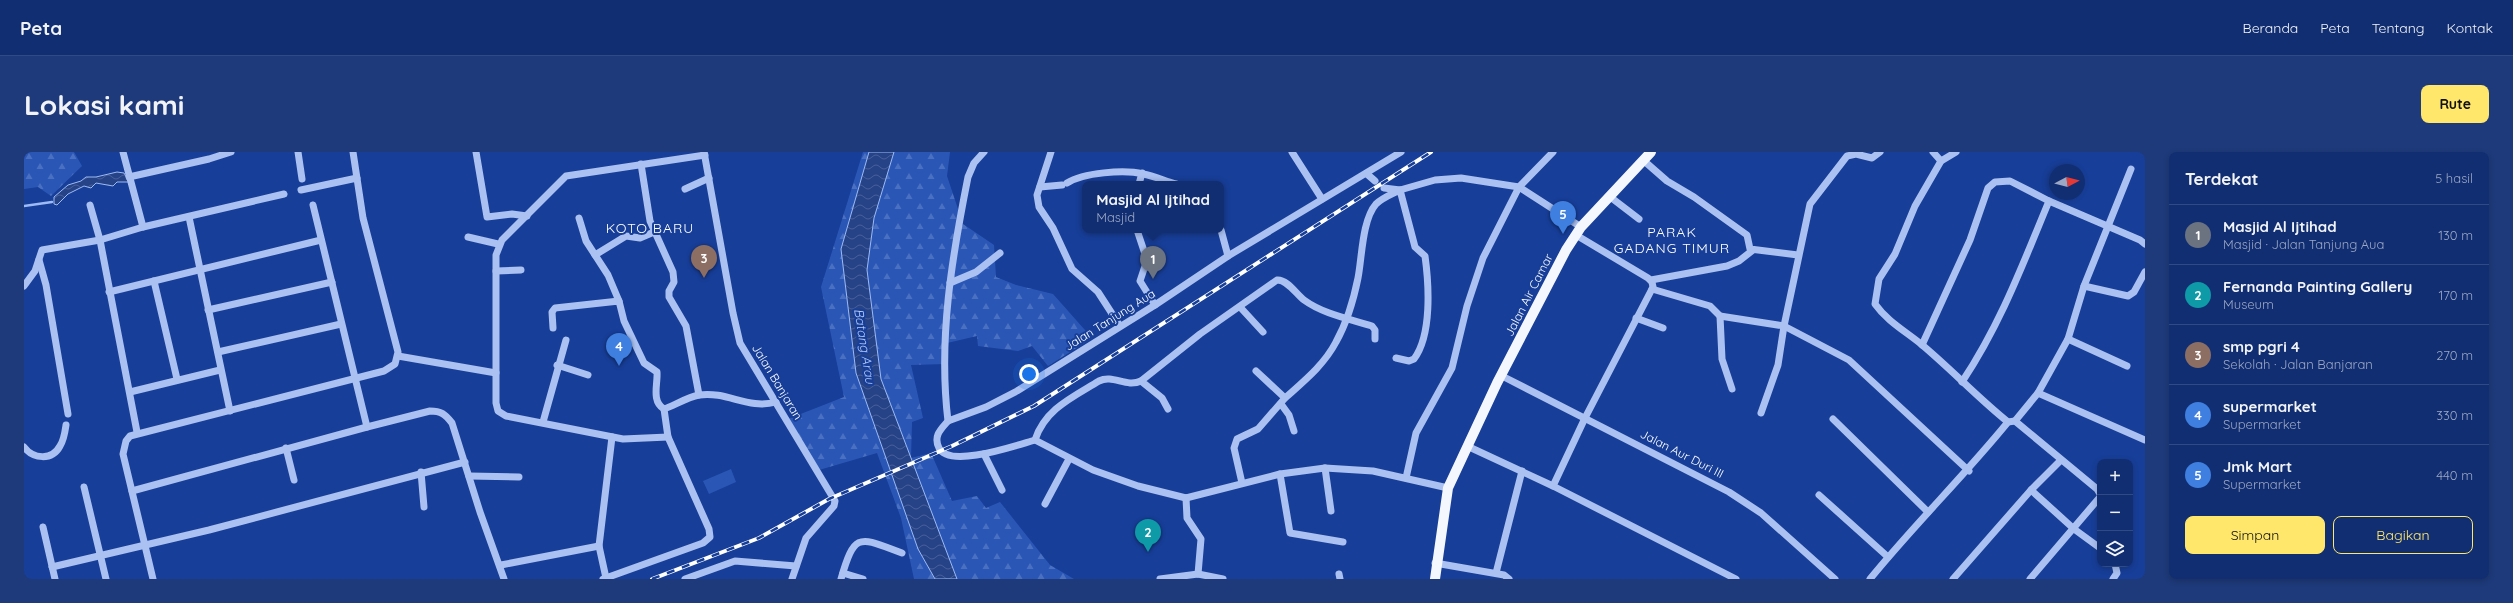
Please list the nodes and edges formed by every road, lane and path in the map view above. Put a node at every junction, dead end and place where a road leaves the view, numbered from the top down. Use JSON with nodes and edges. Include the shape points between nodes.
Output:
{"nodes":[{"id":1,"x":123,"y":152,"type":"edge"},
{"id":2,"x":231,"y":152,"type":"edge"},
{"id":3,"x":298,"y":152,"type":"edge"},
{"id":4,"x":353,"y":152,"type":"edge"},
{"id":5,"x":476,"y":152,"type":"edge"},
{"id":6,"x":984,"y":152,"type":"edge"},
{"id":7,"x":1051,"y":152,"type":"edge"},
{"id":8,"x":1292,"y":152,"type":"edge"},
{"id":9,"x":1401,"y":152,"type":"edge"},
{"id":10,"x":1553,"y":152,"type":"edge"},
{"id":11,"x":1651,"y":152,"type":"edge"},
{"id":12,"x":1880,"y":152,"type":"edge"},
{"id":13,"x":1933,"y":152,"type":"edge"},
{"id":14,"x":1956,"y":152,"type":"edge"},
{"id":15,"x":705,"y":153,"type":"edge"},
{"id":16,"x":1643,"y":160,"type":"junction"},
{"id":17,"x":1941,"y":161,"type":"junction"},
{"id":18,"x":641,"y":164,"type":"junction"},
{"id":19,"x":2131,"y":169,"type":"dead end"},
{"id":20,"x":1142,"y":173,"type":"junction"},
{"id":21,"x":1367,"y":174,"type":"junction"},
{"id":22,"x":129,"y":177,"type":"junction"},
{"id":23,"x":357,"y":178,"type":"junction"},
{"id":24,"x":709,"y":178,"type":"junction"},
{"id":25,"x":302,"y":179,"type":"dead end"},
{"id":26,"x":1140,"y":181,"type":"edge"},
{"id":27,"x":1167,"y":181,"type":"edge"},
{"id":28,"x":1375,"y":181,"type":"dead end"},
{"id":29,"x":1040,"y":186,"type":"junction"},
{"id":30,"x":1519,"y":187,"type":"junction"},
{"id":31,"x":685,"y":188,"type":"dead end"},
{"id":32,"x":1384,"y":188,"type":"dead end"},
{"id":33,"x":301,"y":190,"type":"dead end"},
{"id":34,"x":1400,"y":190,"type":"junction"},
{"id":35,"x":284,"y":194,"type":"dead end"},
{"id":36,"x":1609,"y":196,"type":"junction"},
{"id":37,"x":1322,"y":200,"type":"junction"},
{"id":38,"x":2049,"y":201,"type":"junction"},
{"id":39,"x":90,"y":205,"type":"dead end"},
{"id":40,"x":313,"y":205,"type":"dead end"},
{"id":41,"x":528,"y":216,"type":"junction"},
{"id":42,"x":189,"y":217,"type":"junction"},
{"id":43,"x":579,"y":218,"type":"dead end"},
{"id":44,"x":1639,"y":218,"type":"dead end"},
{"id":45,"x":2107,"y":226,"type":"junction"},
{"id":46,"x":143,"y":227,"type":"junction"},
{"id":47,"x":1579,"y":231,"type":"junction"},
{"id":48,"x":654,"y":232,"type":"junction"},
{"id":49,"x":1138,"y":233,"type":"edge"},
{"id":50,"x":1222,"y":233,"type":"edge"},
{"id":51,"x":468,"y":237,"type":"dead end"},
{"id":52,"x":100,"y":240,"type":"junction"},
{"id":53,"x":321,"y":240,"type":"junction"},
{"id":54,"x":498,"y":244,"type":"junction"},
{"id":55,"x":2145,"y":244,"type":"edge"},
{"id":56,"x":1754,"y":250,"type":"junction"},
{"id":57,"x":1000,"y":253,"type":"dead end"},
{"id":58,"x":595,"y":255,"type":"junction"},
{"id":59,"x":1798,"y":255,"type":"junction"},
{"id":60,"x":1228,"y":256,"type":"junction"},
{"id":61,"x":39,"y":260,"type":"junction"},
{"id":62,"x":200,"y":269,"type":"junction"},
{"id":63,"x":521,"y":270,"type":"dead end"},
{"id":64,"x":496,"y":271,"type":"junction"},
{"id":65,"x":2145,"y":272,"type":"edge"},
{"id":66,"x":1651,"y":280,"type":"junction"},
{"id":67,"x":154,"y":281,"type":"junction"},
{"id":68,"x":332,"y":282,"type":"junction"},
{"id":69,"x":950,"y":283,"type":"junction"},
{"id":70,"x":24,"y":286,"type":"edge"},
{"id":71,"x":2084,"y":286,"type":"junction"},
{"id":72,"x":1652,"y":289,"type":"junction"},
{"id":73,"x":109,"y":292,"type":"junction"},
{"id":74,"x":619,"y":301,"type":"junction"},
{"id":75,"x":1155,"y":305,"type":"junction"},
{"id":76,"x":1240,"y":307,"type":"junction"},
{"id":77,"x":208,"y":310,"type":"junction"},
{"id":78,"x":1720,"y":316,"type":"junction"},
{"id":79,"x":1345,"y":317,"type":"junction"},
{"id":80,"x":1636,"y":318,"type":"junction"},
{"id":81,"x":341,"y":324,"type":"junction"},
{"id":82,"x":1120,"y":326,"type":"junction"},
{"id":83,"x":1784,"y":326,"type":"junction"},
{"id":84,"x":553,"y":328,"type":"dead end"},
{"id":85,"x":1663,"y":328,"type":"dead end"},
{"id":86,"x":1263,"y":332,"type":"dead end"},
{"id":87,"x":1375,"y":339,"type":"dead end"},
{"id":88,"x":2068,"y":339,"type":"junction"},
{"id":89,"x":566,"y":340,"type":"dead end"},
{"id":90,"x":1922,"y":345,"type":"junction"},
{"id":91,"x":218,"y":352,"type":"junction"},
{"id":92,"x":398,"y":356,"type":"junction"},
{"id":93,"x":1396,"y":358,"type":"dead end"},
{"id":94,"x":557,"y":366,"type":"junction"},
{"id":95,"x":2127,"y":366,"type":"dead end"},
{"id":96,"x":220,"y":370,"type":"junction"},
{"id":97,"x":1256,"y":371,"type":"dead end"},
{"id":98,"x":496,"y":373,"type":"junction"},
{"id":99,"x":588,"y":375,"type":"dead end"},
{"id":100,"x":1502,"y":376,"type":"junction"},
{"id":101,"x":177,"y":379,"type":"junction"},
{"id":102,"x":354,"y":379,"type":"junction"},
{"id":103,"x":1141,"y":380,"type":"junction"},
{"id":104,"x":1962,"y":382,"type":"junction"},
{"id":105,"x":1732,"y":389,"type":"dead end"},
{"id":106,"x":130,"y":392,"type":"junction"},
{"id":107,"x":2038,"y":393,"type":"junction"},
{"id":108,"x":699,"y":395,"type":"junction"},
{"id":109,"x":1283,"y":401,"type":"junction"},
{"id":110,"x":776,"y":402,"type":"junction"},
{"id":111,"x":664,"y":409,"type":"junction"},
{"id":112,"x":1168,"y":409,"type":"dead end"},
{"id":113,"x":230,"y":410,"type":"junction"},
{"id":114,"x":1761,"y":413,"type":"dead end"},
{"id":115,"x":68,"y":414,"type":"dead end"},
{"id":116,"x":1585,"y":418,"type":"junction"},
{"id":117,"x":1833,"y":419,"type":"dead end"},
{"id":118,"x":948,"y":421,"type":"junction"},
{"id":119,"x":543,"y":422,"type":"junction"},
{"id":120,"x":2012,"y":422,"type":"junction"},
{"id":121,"x":66,"y":425,"type":"dead end"},
{"id":122,"x":367,"y":427,"type":"junction"},
{"id":123,"x":1294,"y":430,"type":"dead end"},
{"id":124,"x":137,"y":432,"type":"junction"},
{"id":125,"x":668,"y":437,"type":"junction"},
{"id":126,"x":612,"y":438,"type":"junction"},
{"id":127,"x":1035,"y":440,"type":"junction"},
{"id":128,"x":2145,"y":440,"type":"edge"},
{"id":129,"x":1467,"y":446,"type":"junction"},
{"id":130,"x":24,"y":447,"type":"edge"},
{"id":131,"x":286,"y":448,"type":"junction"},
{"id":132,"x":984,"y":454,"type":"junction"},
{"id":133,"x":1069,"y":459,"type":"junction"},
{"id":134,"x":2061,"y":460,"type":"junction"},
{"id":135,"x":465,"y":462,"type":"junction"},
{"id":136,"x":1326,"y":468,"type":"junction"},
{"id":137,"x":1522,"y":471,"type":"junction"},
{"id":138,"x":1969,"y":471,"type":"junction"},
{"id":139,"x":421,"y":472,"type":"junction"},
{"id":140,"x":1280,"y":474,"type":"junction"},
{"id":141,"x":469,"y":476,"type":"junction"},
{"id":142,"x":519,"y":477,"type":"dead end"},
{"id":143,"x":1406,"y":478,"type":"junction"},
{"id":144,"x":294,"y":480,"type":"dead end"},
{"id":145,"x":1242,"y":483,"type":"junction"},
{"id":146,"x":1553,"y":486,"type":"junction"},
{"id":147,"x":84,"y":487,"type":"dead end"},
{"id":148,"x":1448,"y":488,"type":"junction"},
{"id":149,"x":1002,"y":490,"type":"dead end"},
{"id":150,"x":2031,"y":490,"type":"junction"},
{"id":151,"x":132,"y":491,"type":"junction"},
{"id":152,"x":1819,"y":495,"type":"dead end"},
{"id":153,"x":2100,"y":495,"type":"edge"},
{"id":154,"x":1186,"y":498,"type":"junction"},
{"id":155,"x":2097,"y":500,"type":"edge"},
{"id":156,"x":1046,"y":504,"type":"dead end"},
{"id":157,"x":424,"y":507,"type":"dead end"},
{"id":158,"x":1331,"y":511,"type":"dead end"},
{"id":159,"x":1928,"y":512,"type":"junction"},
{"id":160,"x":43,"y":527,"type":"dead end"},
{"id":161,"x":2074,"y":529,"type":"junction"},
{"id":162,"x":1343,"y":542,"type":"dead end"},
{"id":163,"x":146,"y":544,"type":"junction"},
{"id":164,"x":599,"y":546,"type":"junction"},
{"id":165,"x":2097,"y":546,"type":"edge"},
{"id":166,"x":902,"y":553,"type":"dead end"},
{"id":167,"x":100,"y":555,"type":"junction"},
{"id":168,"x":1888,"y":557,"type":"junction"},
{"id":169,"x":1436,"y":563,"type":"junction"},
{"id":170,"x":501,"y":565,"type":"junction"},
{"id":171,"x":796,"y":566,"type":"junction"},
{"id":172,"x":52,"y":567,"type":"junction"},
{"id":173,"x":2116,"y":567,"type":"edge"},
{"id":174,"x":1496,"y":573,"type":"junction"},
{"id":175,"x":1198,"y":574,"type":"junction"},
{"id":176,"x":842,"y":576,"type":"edge"},
{"id":177,"x":55,"y":579,"type":"edge"},
{"id":178,"x":106,"y":579,"type":"edge"},
{"id":179,"x":153,"y":579,"type":"edge"},
{"id":180,"x":504,"y":579,"type":"edge"},
{"id":181,"x":605,"y":579,"type":"edge"},
{"id":182,"x":685,"y":579,"type":"edge"},
{"id":183,"x":792,"y":579,"type":"edge"},
{"id":184,"x":863,"y":579,"type":"edge"},
{"id":185,"x":1160,"y":579,"type":"edge"},
{"id":186,"x":1223,"y":579,"type":"edge"},
{"id":187,"x":1435,"y":579,"type":"edge"},
{"id":188,"x":1509,"y":579,"type":"edge"},
{"id":189,"x":1736,"y":579,"type":"edge"},
{"id":190,"x":1835,"y":579,"type":"edge"},
{"id":191,"x":1870,"y":579,"type":"edge"},
{"id":192,"x":1953,"y":579,"type":"edge"},
{"id":193,"x":2030,"y":579,"type":"edge"},
{"id":194,"x":2113,"y":579,"type":"edge"}],
"edges":[{"from":1,"to":22,"type":"street"},
{"from":2,"to":22,"type":"street"},
{"from":3,"to":25,"type":"street"},
{"from":4,"to":23,"type":"street"},
{"from":5,"to":41,"type":"street","via":[[487,217],[512,214]]},
{"from":6,"to":69,"type":"street","via":[[968,177]]},
{"from":7,"to":29,"type":"street"},
{"from":8,"to":37,"type":"street"},
{"from":9,"to":21,"type":"street","name":"Jalan Tanjung Aua"},
{"from":10,"to":30,"type":"street"},
{"from":11,"to":16,"type":"main road","name":"Jalan Air Camar"},
{"from":12,"to":59,"type":"street","via":[[1872,158],[1856,154],[1847,156],[1810,204]]},
{"from":13,"to":17,"type":"street"},
{"from":14,"to":17,"type":"street"},
{"from":15,"to":18,"type":"street"},
{"from":15,"to":24,"type":"street","name":"Jalan Banjaran"},
{"from":16,"to":36,"type":"main road","name":"Jalan Air Camar"},
{"from":16,"to":56,"type":"street","via":[[1667,181],[1747,235],[1748,247]]},
{"from":17,"to":90,"type":"street","via":[[1915,206],[1895,254],[1879,279],[1874,297],[1881,313]]},
{"from":18,"to":41,"type":"street","via":[[566,176]]},
{"from":18,"to":48,"type":"street"},
{"from":19,"to":45,"type":"street"},
{"from":20,"to":26,"type":"street"},
{"from":20,"to":27,"type":"street"},
{"from":20,"to":29,"type":"street","via":[[1085,176],[1065,184]]},
{"from":21,"to":28,"type":"street"},
{"from":21,"to":37,"type":"street","name":"Jalan Tanjung Aua"},
{"from":22,"to":46,"type":"street"},
{"from":23,"to":33,"type":"street"},
{"from":23,"to":92,"type":"street","via":[[363,218]]},
{"from":24,"to":31,"type":"street"},
{"from":24,"to":110,"type":"street","name":"Jalan Banjaran","via":[[736,331],[746,355]]},
{"from":29,"to":82,"type":"street","via":[[1037,195],[1039,207],[1053,228],[1072,269],[1098,292]]},
{"from":30,"to":34,"type":"street","via":[[1451,178],[1424,182]]},
{"from":30,"to":47,"type":"street"},
{"from":30,"to":143,"type":"street","via":[[1501,218],[1476,277],[1452,368],[1416,433]]},
{"from":32,"to":34,"type":"street"},
{"from":34,"to":79,"type":"street","via":[[1383,199],[1373,209],[1365,234],[1358,279]]},
{"from":34,"to":93,"type":"street","via":[[1415,247],[1424,256],[1428,285],[1427,323],[1414,359],[1410,361]]},
{"from":35,"to":42,"type":"street"},
{"from":36,"to":44,"type":"street"},
{"from":36,"to":47,"type":"main road","name":"Jalan Air Camar"},
{"from":37,"to":60,"type":"street","name":"Jalan Tanjung Aua"},
{"from":38,"to":45,"type":"street"},
{"from":38,"to":90,"type":"street","via":[[2010,181],[2000,180],[1988,188],[1970,240]]},
{"from":38,"to":104,"type":"street","via":[[2006,305],[1987,344]]},
{"from":39,"to":52,"type":"street"},
{"from":40,"to":53,"type":"street"},
{"from":41,"to":54,"type":"street"},
{"from":42,"to":46,"type":"street"},
{"from":42,"to":62,"type":"street"},
{"from":43,"to":58,"type":"street","via":[[586,241]]},
{"from":45,"to":55,"type":"street"},
{"from":45,"to":71,"type":"street"},
{"from":46,"to":52,"type":"street"},
{"from":47,"to":66,"type":"street"},
{"from":47,"to":100,"type":"main road","name":"Jalan Air Camar","via":[[1566,250]]},
{"from":48,"to":58,"type":"street","via":[[640,238],[626,236]]},
{"from":48,"to":108,"type":"street","via":[[673,272],[674,282],[669,296],[686,326]]},
{"from":49,"to":75,"type":"street","via":[[1147,260],[1140,277],[1141,284]]},
{"from":50,"to":60,"type":"street"},
{"from":51,"to":54,"type":"street"},
{"from":52,"to":61,"type":"street","via":[[42,250]]},
{"from":52,"to":73,"type":"street"},
{"from":53,"to":62,"type":"street"},
{"from":53,"to":68,"type":"street"},
{"from":54,"to":64,"type":"street"},
{"from":56,"to":59,"type":"street"},
{"from":56,"to":66,"type":"street","via":[[1727,266]]},
{"from":57,"to":69,"type":"street","via":[[976,272]]},
{"from":58,"to":74,"type":"street","via":[[614,286]]},
{"from":59,"to":83,"type":"street"},
{"from":60,"to":75,"type":"street","name":"Jalan Tanjung Aua"},
{"from":61,"to":70,"type":"street","via":[[35,271]]},
{"from":61,"to":115,"type":"street","via":[[46,284]]},
{"from":62,"to":67,"type":"street"},
{"from":62,"to":77,"type":"street"},
{"from":63,"to":64,"type":"street"},
{"from":64,"to":98,"type":"street"},
{"from":65,"to":71,"type":"street","via":[[2134,292],[2128,296]]},
{"from":66,"to":72,"type":"street"},
{"from":67,"to":73,"type":"street"},
{"from":67,"to":101,"type":"street"},
{"from":68,"to":77,"type":"street"},
{"from":68,"to":81,"type":"street"},
{"from":69,"to":118,"type":"street","via":[[945,352]]},
{"from":71,"to":88,"type":"street"},
{"from":72,"to":78,"type":"street","via":[[1710,306]]},
{"from":72,"to":80,"type":"street"},
{"from":73,"to":106,"type":"street"},
{"from":74,"to":84,"type":"street","via":[[555,308],[552,312]]},
{"from":74,"to":111,"type":"street","via":[[624,321],[644,363],[657,370],[656,398],[660,407]]},
{"from":75,"to":82,"type":"street","name":"Jalan Tanjung Aua"},
{"from":76,"to":79,"type":"street","via":[[1280,280],[1311,304]]},
{"from":76,"to":86,"type":"street"},
{"from":76,"to":103,"type":"street","via":[[1200,334]]},
{"from":77,"to":91,"type":"street"},
{"from":78,"to":83,"type":"street"},
{"from":78,"to":105,"type":"street","via":[[1722,359]]},
{"from":79,"to":87,"type":"street","via":[[1372,326],[1375,330]]},
{"from":79,"to":109,"type":"street","via":[[1337,341],[1329,354]]},
{"from":80,"to":85,"type":"street"},
{"from":80,"to":116,"type":"street"},
{"from":81,"to":91,"type":"street"},
{"from":81,"to":102,"type":"street"},
{"from":82,"to":118,"type":"street","name":"Jalan Tanjung Aua","via":[[1017,391],[986,408]]},
{"from":83,"to":114,"type":"street","via":[[1778,365]]},
{"from":83,"to":138,"type":"street","via":[[1849,360]]},
{"from":88,"to":95,"type":"street"},
{"from":88,"to":107,"type":"street"},
{"from":89,"to":94,"type":"street"},
{"from":90,"to":104,"type":"street"},
{"from":91,"to":96,"type":"street"},
{"from":92,"to":98,"type":"street"},
{"from":92,"to":102,"type":"street","via":[[390,369]]},
{"from":94,"to":99,"type":"street"},
{"from":94,"to":119,"type":"street"},
{"from":96,"to":101,"type":"street"},
{"from":96,"to":113,"type":"street"},
{"from":97,"to":109,"type":"street"},
{"from":98,"to":119,"type":"street","via":[[498,411],[506,416]]},
{"from":100,"to":116,"type":"street","name":"Jalan Aur Duri III"},
{"from":100,"to":129,"type":"main road","name":"Jalan Air Camar"},
{"from":101,"to":106,"type":"street"},
{"from":102,"to":113,"type":"street"},
{"from":102,"to":122,"type":"street"},
{"from":103,"to":112,"type":"street","via":[[1162,398]]},
{"from":103,"to":127,"type":"street","via":[[1130,384],[1108,379],[1099,381],[1048,415],[1041,424]]},
{"from":104,"to":120,"type":"street"},
{"from":106,"to":124,"type":"street"},
{"from":107,"to":120,"type":"street"},
{"from":107,"to":128,"type":"street"},
{"from":108,"to":110,"type":"street","via":[[728,397],[759,405]]},
{"from":108,"to":111,"type":"street"},
{"from":109,"to":123,"type":"street"},
{"from":109,"to":145,"type":"street","via":[[1258,429],[1238,438],[1235,442]]},
{"from":110,"to":171,"type":"street","name":"Jalan Banjaran","via":[[835,501],[834,506],[806,538]]},
{"from":111,"to":125,"type":"street"},
{"from":113,"to":124,"type":"street"},
{"from":116,"to":146,"type":"street"},
{"from":116,"to":190,"type":"street","name":"Jalan Aur Duri III","via":[[1729,492],[1761,513]]},
{"from":117,"to":159,"type":"street"},
{"from":118,"to":132,"type":"street","via":[[937,436],[937,444],[942,453],[951,457]]},
{"from":119,"to":126,"type":"street"},
{"from":120,"to":134,"type":"street"},
{"from":120,"to":138,"type":"street"},
{"from":121,"to":130,"type":"street","via":[[61,445],[50,454],[35,457]]},
{"from":122,"to":131,"type":"street"},
{"from":122,"to":135,"type":"street","via":[[423,413],[441,412],[452,423]]},
{"from":124,"to":151,"type":"street","via":[[130,436],[124,446]]},
{"from":125,"to":126,"type":"street","via":[[632,440]]},
{"from":125,"to":181,"type":"street","via":[[709,529],[710,537],[703,543]]},
{"from":126,"to":164,"type":"street"},
{"from":127,"to":132,"type":"street"},
{"from":127,"to":133,"type":"street"},
{"from":129,"to":137,"type":"street"},
{"from":129,"to":148,"type":"main road","name":"Jalan Air Camar"},
{"from":131,"to":144,"type":"street"},
{"from":131,"to":151,"type":"street"},
{"from":132,"to":149,"type":"street"},
{"from":133,"to":154,"type":"street","via":[[1138,486]]},
{"from":133,"to":156,"type":"street"},
{"from":134,"to":150,"type":"street"},
{"from":134,"to":153,"type":"street","via":[[2097,489]]},
{"from":135,"to":139,"type":"street"},
{"from":135,"to":141,"type":"street"},
{"from":136,"to":140,"type":"street"},
{"from":136,"to":143,"type":"street","via":[[1365,470]]},
{"from":136,"to":158,"type":"street"},
{"from":137,"to":146,"type":"street"},
{"from":137,"to":174,"type":"street"},
{"from":138,"to":159,"type":"street"},
{"from":139,"to":157,"type":"street"},
{"from":139,"to":163,"type":"street","via":[[208,530]]},
{"from":140,"to":145,"type":"street"},
{"from":140,"to":162,"type":"street","via":[[1290,533]]},
{"from":141,"to":142,"type":"street"},
{"from":141,"to":170,"type":"street","via":[[483,522]]},
{"from":143,"to":148,"type":"street"},
{"from":145,"to":154,"type":"street"},
{"from":146,"to":189,"type":"street"},
{"from":147,"to":167,"type":"street"},
{"from":148,"to":169,"type":"main road","name":"Jalan Air Camar"},
{"from":150,"to":161,"type":"street"},
{"from":150,"to":192,"type":"street"},
{"from":151,"to":163,"type":"street"},
{"from":152,"to":168,"type":"street"},
{"from":154,"to":175,"type":"street","via":[[1188,518],[1201,539]]},
{"from":155,"to":161,"type":"street"},
{"from":159,"to":168,"type":"street"},
{"from":160,"to":172,"type":"street"},
{"from":161,"to":165,"type":"street"},
{"from":161,"to":193,"type":"street"},
{"from":163,"to":167,"type":"street"},
{"from":163,"to":179,"type":"street"},
{"from":164,"to":170,"type":"street"},
{"from":164,"to":181,"type":"street"},
{"from":166,"to":176,"type":"street","via":[[869,541],[860,541],[852,546]]},
{"from":167,"to":172,"type":"street"},
{"from":167,"to":178,"type":"street"},
{"from":168,"to":191,"type":"street"},
{"from":169,"to":174,"type":"street"},
{"from":169,"to":187,"type":"main road","name":"Jalan Air Camar"},
{"from":170,"to":180,"type":"street"},
{"from":171,"to":182,"type":"street","via":[[735,561]]},
{"from":171,"to":183,"type":"street","name":"Jalan Banjaran"},
{"from":172,"to":177,"type":"street"},
{"from":173,"to":194,"type":"street","via":[[2117,573]]},
{"from":174,"to":188,"type":"street","via":[[1506,575]]},
{"from":175,"to":185,"type":"street"},
{"from":175,"to":186,"type":"street"},
{"from":176,"to":184,"type":"street"}]}
